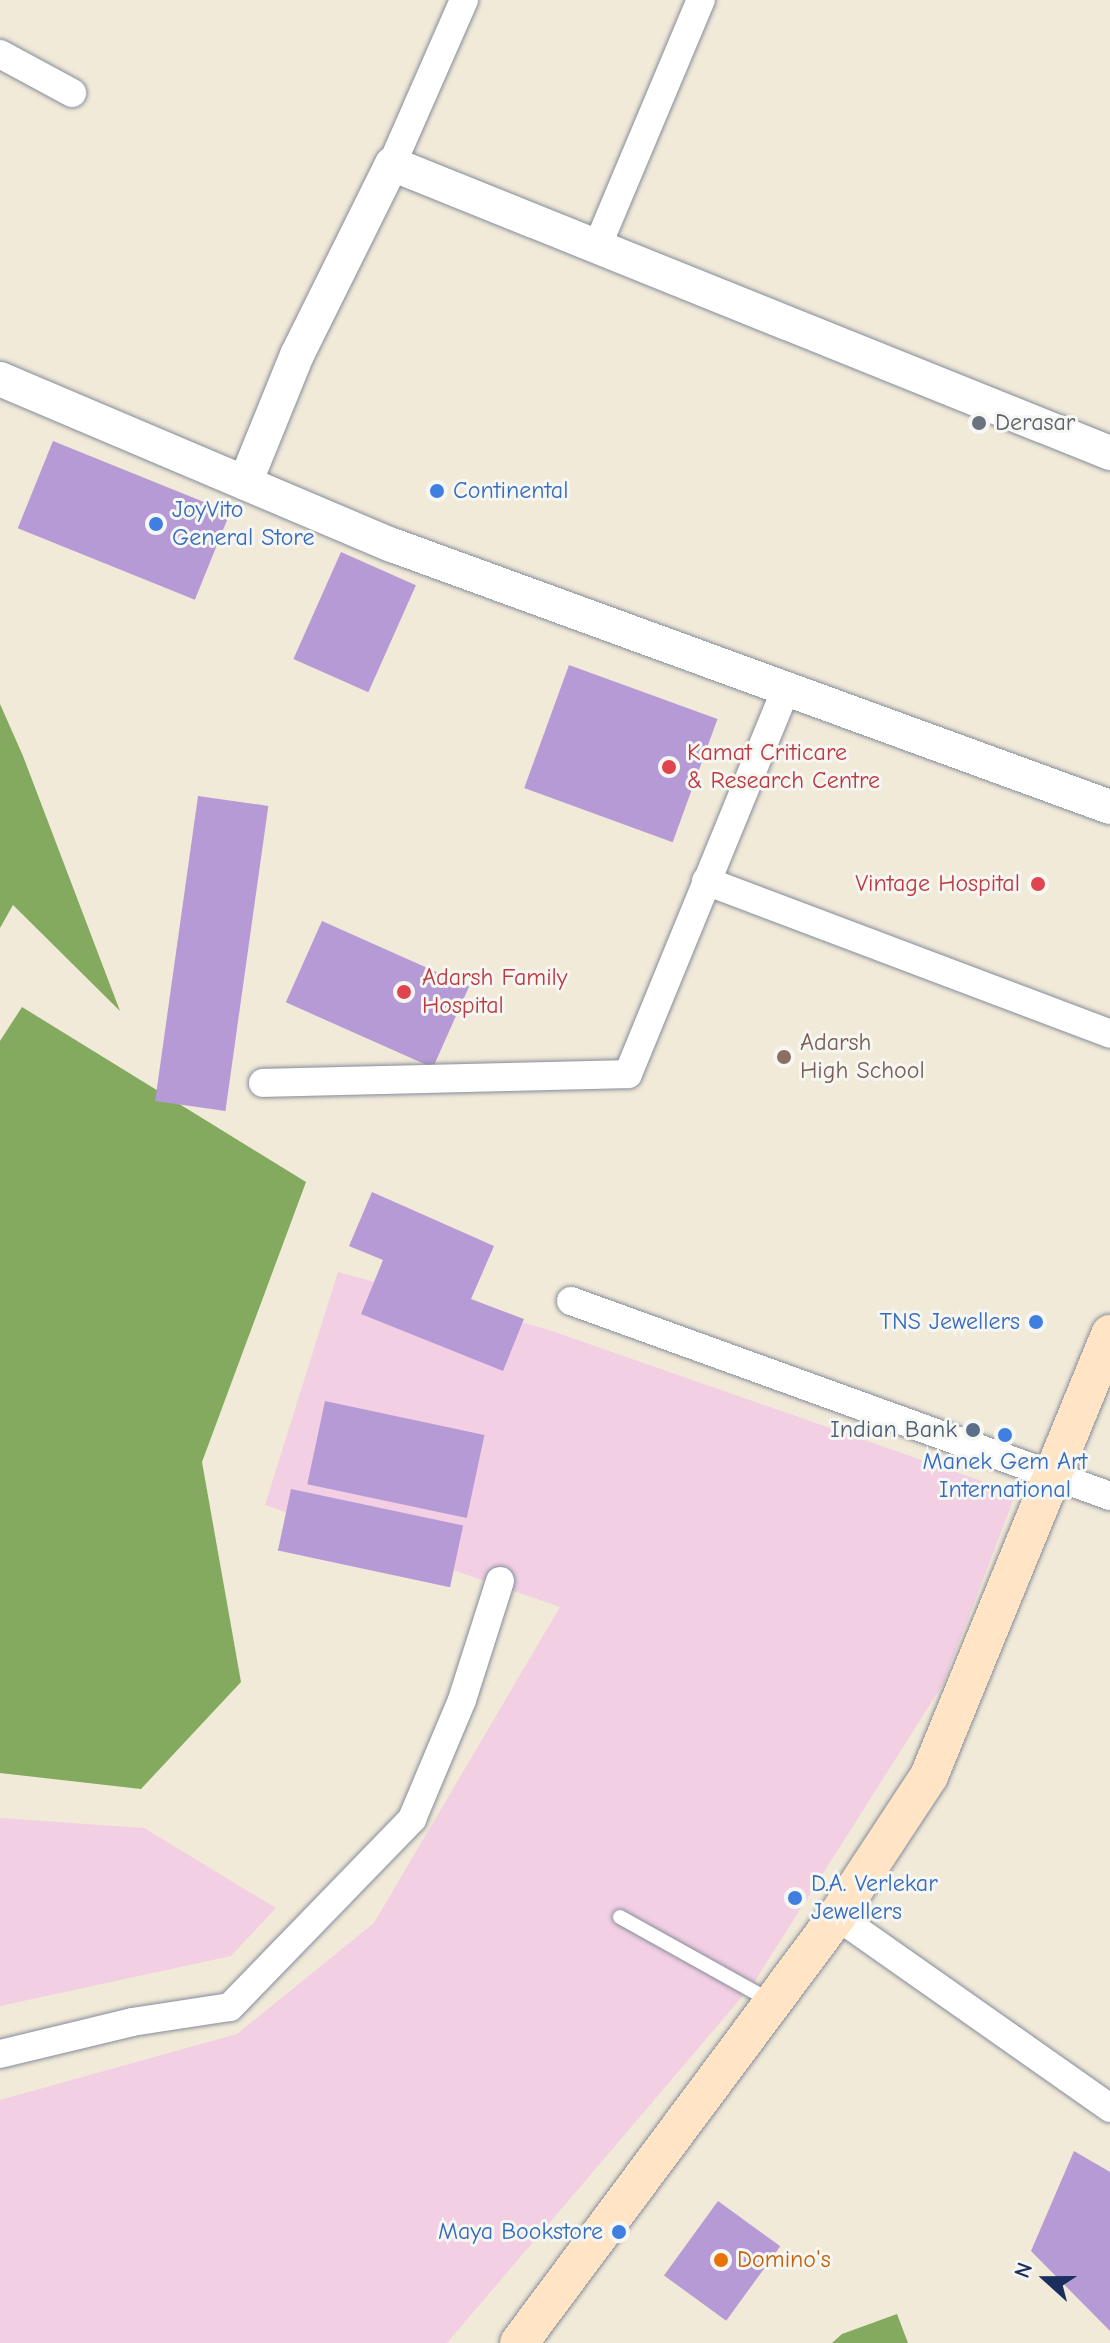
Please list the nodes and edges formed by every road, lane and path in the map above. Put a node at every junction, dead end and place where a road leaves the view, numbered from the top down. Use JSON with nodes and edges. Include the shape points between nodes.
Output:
{"nodes":[{"id":1,"x":464,"y":0,"type":"edge"},
{"id":2,"x":701,"y":0,"type":"edge"},
{"id":3,"x":0,"y":54,"type":"edge"},
{"id":4,"x":72,"y":93,"type":"dead end"},
{"id":5,"x":392,"y":164,"type":"junction"},
{"id":6,"x":597,"y":247,"type":"junction"},
{"id":7,"x":0,"y":379,"type":"edge"},
{"id":8,"x":1110,"y":453,"type":"edge"},
{"id":9,"x":245,"y":483,"type":"junction"},
{"id":10,"x":786,"y":688,"type":"junction"},
{"id":11,"x":1110,"y":807,"type":"edge"},
{"id":12,"x":706,"y":881,"type":"junction"},
{"id":13,"x":1110,"y":1034,"type":"edge"},
{"id":14,"x":263,"y":1083,"type":"dead end"},
{"id":15,"x":571,"y":1301,"type":"dead end"},
{"id":16,"x":1110,"y":1334,"type":"edge"},
{"id":17,"x":1054,"y":1475,"type":"junction"},
{"id":18,"x":1110,"y":1496,"type":"edge"},
{"id":19,"x":500,"y":1581,"type":"dead end"},
{"id":20,"x":837,"y":1916,"type":"junction"},
{"id":21,"x":620,"y":1917,"type":"dead end"},
{"id":22,"x":773,"y":2003,"type":"junction"},
{"id":23,"x":0,"y":2054,"type":"edge"},
{"id":24,"x":1110,"y":2108,"type":"edge"},
{"id":25,"x":519,"y":2343,"type":"edge"}],
"edges":[{"from":1,"to":5,"type":"street"},
{"from":2,"to":6,"type":"street"},
{"from":3,"to":4,"type":"street"},
{"from":5,"to":6,"type":"street"},
{"from":5,"to":9,"type":"street","via":[[297,355]]},
{"from":6,"to":8,"type":"street"},
{"from":7,"to":9,"type":"street"},
{"from":9,"to":10,"type":"street","via":[[392,545]]},
{"from":10,"to":11,"type":"street"},
{"from":10,"to":12,"type":"street"},
{"from":12,"to":13,"type":"street"},
{"from":12,"to":14,"type":"street","via":[[628,1074]]},
{"from":15,"to":17,"type":"street"},
{"from":16,"to":17,"type":"main road"},
{"from":17,"to":18,"type":"street"},
{"from":17,"to":20,"type":"main road","via":[[929,1776]]},
{"from":19,"to":23,"type":"street","via":[[462,1700],[412,1819],[230,2007],[132,2022]]},
{"from":20,"to":22,"type":"main road"},
{"from":20,"to":24,"type":"street"},
{"from":21,"to":22,"type":"lane"},
{"from":22,"to":25,"type":"main road"}]}
